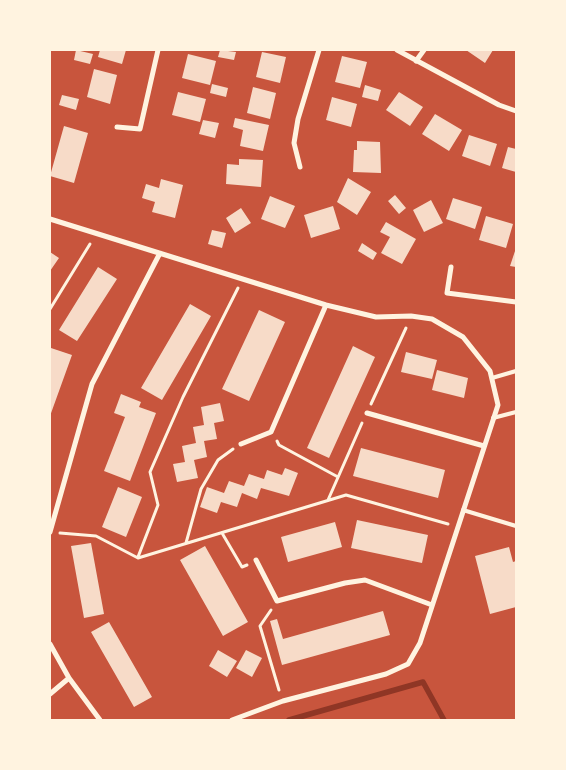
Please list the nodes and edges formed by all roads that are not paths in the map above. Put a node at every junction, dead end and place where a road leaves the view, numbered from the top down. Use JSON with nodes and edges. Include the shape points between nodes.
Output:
{"nodes":[{"id":1,"x":158,"y":50,"type":"edge"},
{"id":2,"x":319,"y":50,"type":"edge"},
{"id":3,"x":397,"y":50,"type":"edge"},
{"id":4,"x":424,"y":50,"type":"edge"},
{"id":5,"x":416,"y":61,"type":"junction"},
{"id":6,"x":516,"y":111,"type":"edge"},
{"id":7,"x":117,"y":127,"type":"dead end"},
{"id":8,"x":300,"y":167,"type":"dead end"},
{"id":9,"x":50,"y":219,"type":"edge"},
{"id":10,"x":160,"y":253,"type":"junction"},
{"id":11,"x":451,"y":266,"type":"dead end"},
{"id":12,"x":516,"y":302,"type":"edge"},
{"id":13,"x":326,"y":305,"type":"junction"},
{"id":14,"x":516,"y":371,"type":"edge"},
{"id":15,"x":492,"y":378,"type":"junction"},
{"id":16,"x":516,"y":412,"type":"edge"},
{"id":17,"x":367,"y":413,"type":"dead end"},
{"id":18,"x":494,"y":418,"type":"junction"},
{"id":19,"x":241,"y":444,"type":"road end"},
{"id":20,"x":484,"y":446,"type":"junction"},
{"id":21,"x":463,"y":510,"type":"junction"},
{"id":22,"x":516,"y":526,"type":"edge"},
{"id":23,"x":50,"y":532,"type":"edge"},
{"id":24,"x":256,"y":560,"type":"road end"},
{"id":25,"x":432,"y":605,"type":"junction"},
{"id":26,"x":50,"y":644,"type":"edge"},
{"id":27,"x":69,"y":678,"type":"junction"},
{"id":28,"x":50,"y":694,"type":"edge"},
{"id":29,"x":100,"y":720,"type":"edge"},
{"id":30,"x":232,"y":720,"type":"edge"}],
"edges":[{"from":1,"to":7,"type":"street","via":[[140,129]]},
{"from":2,"to":8,"type":"street","via":[[294,143]]},
{"from":3,"to":5,"type":"street"},
{"from":4,"to":5,"type":"street"},
{"from":5,"to":6,"type":"street"},
{"from":9,"to":10,"type":"street"},
{"from":10,"to":13,"type":"street"},
{"from":10,"to":23,"type":"street","via":[[92,384]]},
{"from":11,"to":12,"type":"street","via":[[447,293]]},
{"from":13,"to":15,"type":"street","via":[[376,317],[432,318],[462,336]]},
{"from":13,"to":19,"type":"street","via":[[272,432]]},
{"from":14,"to":15,"type":"lane"},
{"from":15,"to":18,"type":"street","via":[[498,405]]},
{"from":16,"to":18,"type":"lane"},
{"from":17,"to":20,"type":"street"},
{"from":18,"to":20,"type":"street"},
{"from":20,"to":21,"type":"street"},
{"from":21,"to":22,"type":"lane"},
{"from":21,"to":25,"type":"street"},
{"from":24,"to":25,"type":"street","via":[[277,601],[366,580]]},
{"from":25,"to":30,"type":"street","via":[[420,643],[408,664],[386,674],[283,701]]},
{"from":26,"to":27,"type":"street"},
{"from":27,"to":28,"type":"street"},
{"from":27,"to":29,"type":"street"}]}
